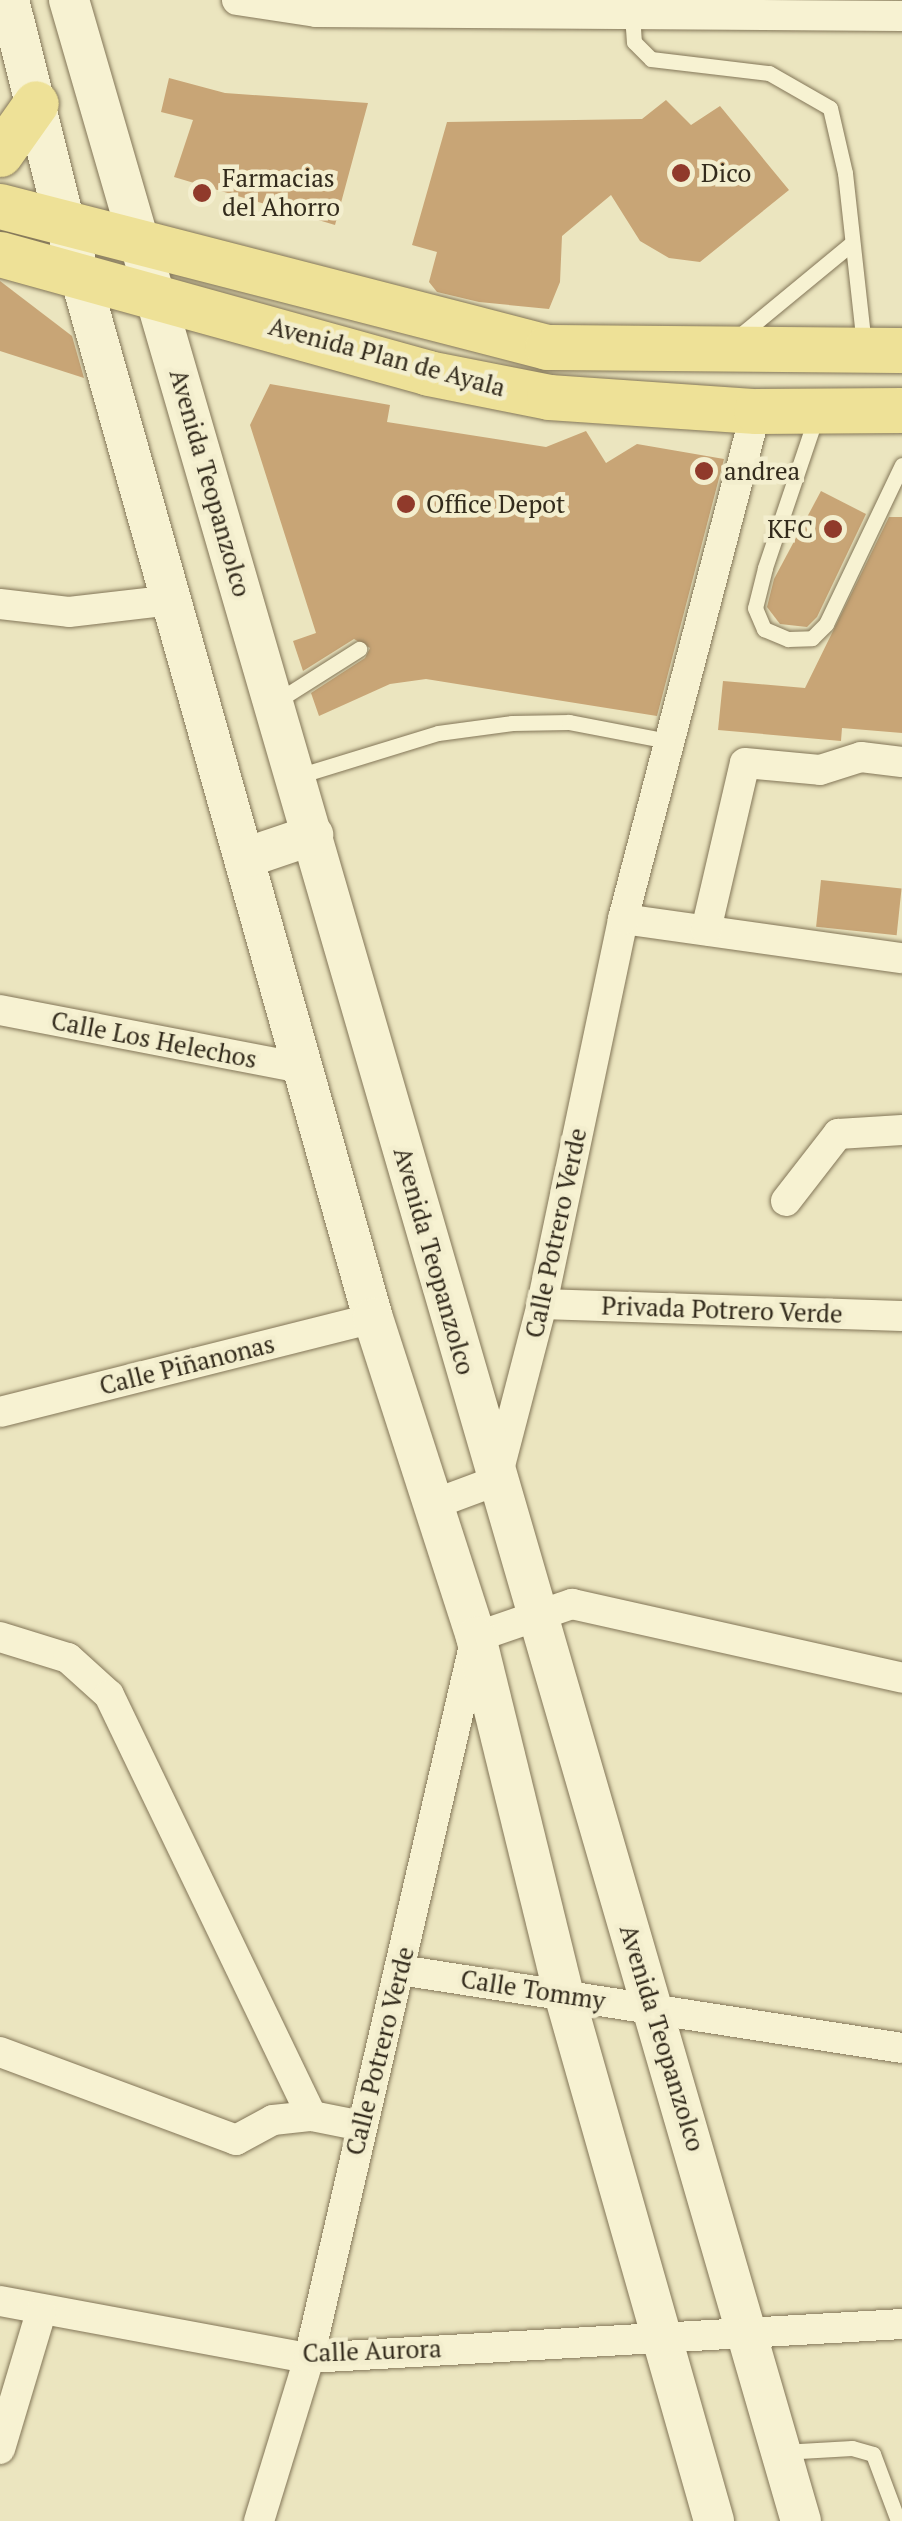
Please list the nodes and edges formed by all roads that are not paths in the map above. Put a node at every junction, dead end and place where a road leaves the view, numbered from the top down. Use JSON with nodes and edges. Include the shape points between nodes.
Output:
{"nodes":[{"id":1,"x":9,"y":0,"type":"edge"},
{"id":2,"x":70,"y":0,"type":"edge"},
{"id":3,"x":237,"y":0,"type":"edge"},
{"id":4,"x":632,"y":14,"type":"junction"},
{"id":5,"x":902,"y":16,"type":"edge"},
{"id":6,"x":11,"y":41,"type":"edge"},
{"id":7,"x":36,"y":103,"type":"junction"},
{"id":8,"x":0,"y":154,"type":"edge"},
{"id":9,"x":0,"y":206,"type":"edge"},
{"id":10,"x":65,"y":223,"type":"junction"},
{"id":11,"x":138,"y":242,"type":"junction"},
{"id":12,"x":852,"y":243,"type":"junction"},
{"id":13,"x":0,"y":254,"type":"edge"},
{"id":14,"x":81,"y":274,"type":"junction"},
{"id":15,"x":155,"y":294,"type":"junction"},
{"id":16,"x":723,"y":350,"type":"junction"},
{"id":17,"x":883,"y":350,"type":"edge"},
{"id":18,"x":902,"y":410,"type":"edge"},
{"id":19,"x":756,"y":411,"type":"junction"},
{"id":20,"x":818,"y":411,"type":"junction"},
{"id":21,"x":902,"y":465,"type":"edge"},
{"id":22,"x":172,"y":600,"type":"junction"},
{"id":23,"x":0,"y":604,"type":"edge"},
{"id":24,"x":359,"y":650,"type":"dead end"},
{"id":25,"x":274,"y":703,"type":"junction"},
{"id":26,"x":669,"y":741,"type":"junction"},
{"id":27,"x":902,"y":762,"type":"edge"},
{"id":28,"x":296,"y":777,"type":"junction"},
{"id":29,"x":313,"y":835,"type":"junction"},
{"id":30,"x":248,"y":857,"type":"junction"},
{"id":31,"x":623,"y":919,"type":"junction"},
{"id":32,"x":706,"y":930,"type":"junction"},
{"id":33,"x":902,"y":958,"type":"edge"},
{"id":34,"x":0,"y":1010,"type":"edge"},
{"id":35,"x":308,"y":1070,"type":"junction"},
{"id":36,"x":902,"y":1130,"type":"edge"},
{"id":37,"x":786,"y":1201,"type":"dead end"},
{"id":38,"x":542,"y":1304,"type":"junction"},
{"id":39,"x":902,"y":1316,"type":"edge"},
{"id":40,"x":374,"y":1318,"type":"junction"},
{"id":41,"x":0,"y":1412,"type":"edge"},
{"id":42,"x":496,"y":1480,"type":"junction"},
{"id":43,"x":434,"y":1504,"type":"junction"},
{"id":44,"x":534,"y":1616,"type":"junction"},
{"id":45,"x":476,"y":1636,"type":"junction"},
{"id":46,"x":0,"y":1638,"type":"edge"},
{"id":47,"x":902,"y":1678,"type":"edge"},
{"id":48,"x":400,"y":1970,"type":"junction"},
{"id":49,"x":564,"y":1994,"type":"junction"},
{"id":50,"x":654,"y":2008,"type":"junction"},
{"id":51,"x":902,"y":2048,"type":"edge"},
{"id":52,"x":0,"y":2052,"type":"edge"},
{"id":53,"x":312,"y":2116,"type":"junction"},
{"id":54,"x":362,"y":2126,"type":"junction"},
{"id":55,"x":0,"y":2301,"type":"edge"},
{"id":56,"x":41,"y":2312,"type":"junction"},
{"id":57,"x":902,"y":2324,"type":"edge"},
{"id":58,"x":748,"y":2331,"type":"junction"},
{"id":59,"x":660,"y":2338,"type":"junction"},
{"id":60,"x":309,"y":2358,"type":"junction"},
{"id":61,"x":0,"y":2448,"type":"edge"},
{"id":62,"x":782,"y":2452,"type":"junction"},
{"id":63,"x":259,"y":2521,"type":"edge"},
{"id":64,"x":714,"y":2521,"type":"edge"},
{"id":65,"x":802,"y":2521,"type":"edge"},
{"id":66,"x":898,"y":2521,"type":"edge"}],
"edges":[{"from":1,"to":6,"type":"main road"},
{"from":2,"to":11,"type":"main road","name":"Avenida Teopanzolco"},
{"from":3,"to":4,"type":"street","via":[[316,12]]},
{"from":4,"to":5,"type":"street"},
{"from":4,"to":12,"type":"lane","via":[[634,42],[651,59],[769,73],[830,108]]},
{"from":6,"to":7,"type":"main road"},
{"from":7,"to":8,"type":"main road"},
{"from":7,"to":10,"type":"main road"},
{"from":9,"to":10,"type":"main road","name":"Avenida Plan de Ayala"},
{"from":10,"to":11,"type":"main road","name":"Avenida Plan de Ayala"},
{"from":10,"to":14,"type":"main road"},
{"from":11,"to":15,"type":"main road","name":"Avenida Teopanzolco"},
{"from":11,"to":16,"type":"main road","name":"Avenida Plan de Ayala","via":[[547,347]]},
{"from":12,"to":16,"type":"lane"},
{"from":12,"to":17,"type":"lane"},
{"from":13,"to":14,"type":"main road","name":"Avenida Plan de Ayala"},
{"from":14,"to":15,"type":"main road","name":"Avenida Plan de Ayala"},
{"from":14,"to":22,"type":"main road"},
{"from":15,"to":19,"type":"main road","name":"Avenida Plan de Ayala","via":[[428,373],[514,390]]},
{"from":15,"to":25,"type":"main road","name":"Avenida Teopanzolco"},
{"from":16,"to":17,"type":"main road","name":"Avenida Plan de Ayala"},
{"from":18,"to":20,"type":"main road","name":"Avenida Plan de Ayala"},
{"from":19,"to":20,"type":"main road","name":"Avenida Plan de Ayala"},
{"from":19,"to":26,"type":"street","name":"Calle Potrero Verde"},
{"from":20,"to":21,"type":"lane","via":[[765,568],[756,608],[764,629],[788,639],[812,638],[826,624]]},
{"from":22,"to":23,"type":"street","via":[[69,612]]},
{"from":22,"to":30,"type":"main road"},
{"from":24,"to":25,"type":"lane"},
{"from":25,"to":28,"type":"main road","name":"Avenida Teopanzolco"},
{"from":26,"to":28,"type":"lane","via":[[569,722],[512,722],[438,733]]},
{"from":26,"to":31,"type":"street","name":"Calle Potrero Verde"},
{"from":27,"to":32,"type":"street","via":[[861,757],[820,770],[746,763]]},
{"from":28,"to":29,"type":"main road","name":"Avenida Teopanzolco"},
{"from":29,"to":30,"type":"main road"},
{"from":29,"to":42,"type":"main road","name":"Avenida Teopanzolco"},
{"from":30,"to":35,"type":"main road"},
{"from":31,"to":32,"type":"street"},
{"from":31,"to":38,"type":"street","name":"Calle Potrero Verde"},
{"from":32,"to":33,"type":"street"},
{"from":34,"to":35,"type":"street","name":"Calle Los Helechos"},
{"from":35,"to":40,"type":"main road"},
{"from":36,"to":37,"type":"street","via":[[838,1134]]},
{"from":38,"to":39,"type":"street","name":"Privada Potrero Verde"},
{"from":38,"to":42,"type":"street","name":"Calle Potrero Verde"},
{"from":40,"to":41,"type":"street","name":"Calle Piñanonas"},
{"from":40,"to":43,"type":"main road"},
{"from":42,"to":43,"type":"street"},
{"from":42,"to":44,"type":"main road","name":"Avenida Teopanzolco"},
{"from":43,"to":45,"type":"main road"},
{"from":44,"to":45,"type":"street"},
{"from":44,"to":47,"type":"street","via":[[572,1604],[598,1607]]},
{"from":44,"to":50,"type":"main road","name":"Avenida Teopanzolco"},
{"from":45,"to":48,"type":"street","name":"Calle Potrero Verde"},
{"from":45,"to":49,"type":"main road"},
{"from":46,"to":53,"type":"street","via":[[68,1658],[109,1695]]},
{"from":48,"to":49,"type":"street","name":"Calle Tommy"},
{"from":48,"to":54,"type":"street","name":"Calle Potrero Verde"},
{"from":49,"to":50,"type":"street","name":"Calle Tommy"},
{"from":49,"to":59,"type":"main road"},
{"from":50,"to":51,"type":"street","name":"Calle Tommy"},
{"from":50,"to":58,"type":"main road","name":"Avenida Teopanzolco"},
{"from":52,"to":53,"type":"street","via":[[236,2140],[273,2120]]},
{"from":53,"to":54,"type":"street"},
{"from":54,"to":60,"type":"street","name":"Calle Potrero Verde"},
{"from":55,"to":56,"type":"street","name":"Calle Aurora"},
{"from":56,"to":60,"type":"street","name":"Calle Aurora"},
{"from":56,"to":61,"type":"street"},
{"from":57,"to":58,"type":"street","name":"Calle Aurora"},
{"from":58,"to":59,"type":"street","name":"Calle Aurora"},
{"from":58,"to":62,"type":"main road","name":"Avenida Teopanzolco"},
{"from":59,"to":60,"type":"street","name":"Calle Aurora"},
{"from":59,"to":64,"type":"main road"},
{"from":60,"to":63,"type":"street","name":"Calle Potrero Verde"},
{"from":62,"to":65,"type":"main road","name":"Avenida Teopanzolco"},
{"from":62,"to":66,"type":"lane","via":[[852,2448],[873,2454]]}]}
